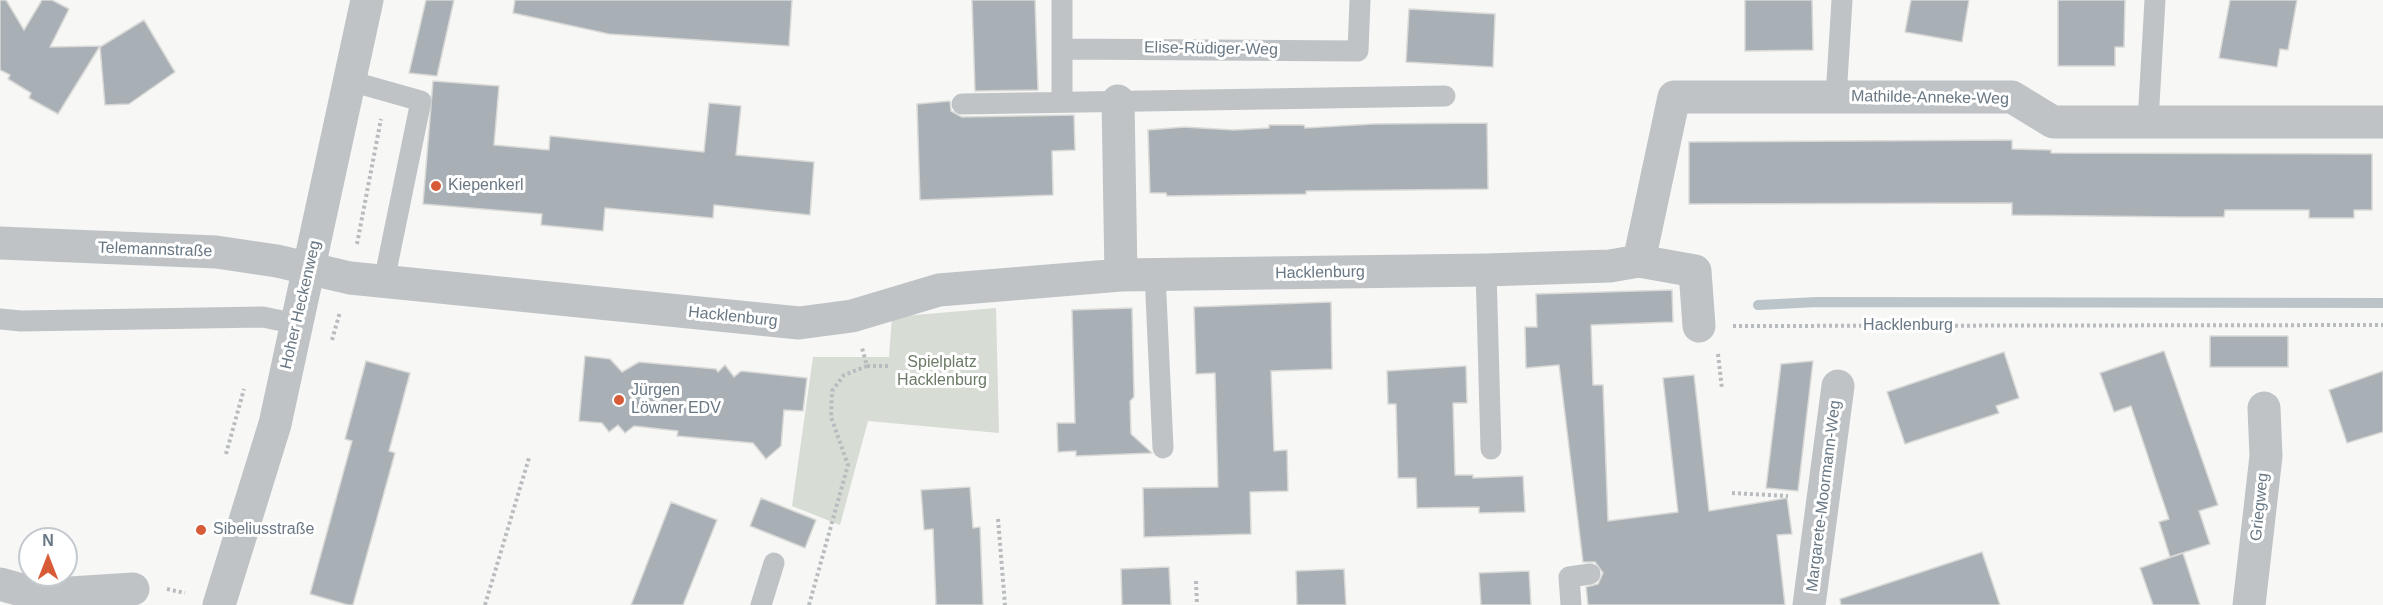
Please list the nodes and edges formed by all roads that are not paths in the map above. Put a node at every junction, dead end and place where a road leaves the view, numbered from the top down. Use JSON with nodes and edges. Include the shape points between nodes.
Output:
{"nodes":[{"id":1,"x":367,"y":0,"type":"edge"},
{"id":2,"x":1062,"y":0,"type":"edge"},
{"id":3,"x":1360,"y":0,"type":"edge"},
{"id":4,"x":1842,"y":0,"type":"edge"},
{"id":5,"x":2155,"y":0,"type":"edge"},
{"id":6,"x":1062,"y":49,"type":"junction"},
{"id":7,"x":350,"y":81,"type":"junction"},
{"id":8,"x":1445,"y":96,"type":"dead end"},
{"id":9,"x":1836,"y":97,"type":"junction"},
{"id":10,"x":1062,"y":101,"type":"junction"},
{"id":11,"x":1118,"y":101,"type":"junction"},
{"id":12,"x":962,"y":104,"type":"dead end"},
{"id":13,"x":2148,"y":122,"type":"junction"},
{"id":14,"x":2383,"y":122,"type":"edge"},
{"id":15,"x":0,"y":243,"type":"edge"},
{"id":16,"x":1639,"y":261,"type":"junction"},
{"id":17,"x":309,"y":268,"type":"junction"},
{"id":18,"x":1486,"y":270,"type":"junction"},
{"id":19,"x":1121,"y":274,"type":"junction"},
{"id":20,"x":1155,"y":274,"type":"junction"},
{"id":21,"x":384,"y":281,"type":"junction"},
{"id":22,"x":0,"y":319,"type":"edge"},
{"id":23,"x":297,"y":324,"type":"junction"},
{"id":24,"x":1708,"y":337,"type":"road end"},
{"id":25,"x":1838,"y":386,"type":"dead end"},
{"id":26,"x":2264,"y":408,"type":"dead end"},
{"id":27,"x":1163,"y":448,"type":"dead end"},
{"id":28,"x":1491,"y":449,"type":"dead end"},
{"id":29,"x":774,"y":563,"type":"dead end"},
{"id":30,"x":1590,"y":574,"type":"dead end"},
{"id":31,"x":0,"y":584,"type":"edge"},
{"id":32,"x":133,"y":589,"type":"dead end"},
{"id":33,"x":219,"y":605,"type":"edge"},
{"id":34,"x":761,"y":605,"type":"edge"},
{"id":35,"x":1570,"y":605,"type":"edge"},
{"id":36,"x":1809,"y":605,"type":"edge"},
{"id":37,"x":2249,"y":605,"type":"edge"}],
"edges":[{"from":1,"to":7,"type":"street","name":"Hoher Heckenweg"},
{"from":2,"to":6,"type":"lane"},
{"from":3,"to":6,"type":"lane","name":"Elise-Rüdiger-Weg","via":[[1358,51]]},
{"from":4,"to":9,"type":"lane"},
{"from":5,"to":13,"type":"lane"},
{"from":6,"to":10,"type":"lane"},
{"from":7,"to":17,"type":"street","name":"Hoher Heckenweg"},
{"from":7,"to":21,"type":"lane","via":[[421,101]]},
{"from":8,"to":11,"type":"lane"},
{"from":9,"to":13,"type":"street","name":"Mathilde-Anneke-Weg","via":[[2012,97],[2054,122]]},
{"from":9,"to":16,"type":"street","name":"Mathilde-Anneke-Weg","via":[[1674,97]]},
{"from":10,"to":11,"type":"lane"},
{"from":10,"to":12,"type":"lane"},
{"from":11,"to":19,"type":"street"},
{"from":13,"to":14,"type":"street","name":"Mathilde-Anneke-Weg"},
{"from":15,"to":17,"type":"street","name":"Telemannstraße","via":[[216,252]]},
{"from":16,"to":18,"type":"street","name":"Hacklenburg","via":[[1610,266]]},
{"from":16,"to":24,"type":"street","name":"Hacklenburg","via":[[1695,271]]},
{"from":17,"to":21,"type":"street","name":"Hacklenburg"},
{"from":17,"to":23,"type":"street","name":"Hoher Heckenweg"},
{"from":18,"to":20,"type":"street","name":"Hacklenburg"},
{"from":18,"to":28,"type":"lane"},
{"from":19,"to":20,"type":"street","name":"Hacklenburg"},
{"from":19,"to":21,"type":"street","name":"Hacklenburg","via":[[939,290],[852,316],[800,324]]},
{"from":20,"to":27,"type":"lane"},
{"from":22,"to":23,"type":"lane","via":[[263,317]]},
{"from":23,"to":33,"type":"street","name":"Hoher Heckenweg","via":[[275,424]]},
{"from":25,"to":36,"type":"street","name":"Margarete-Moormann-Weg"},
{"from":26,"to":37,"type":"street","name":"Griegweg","via":[[2266,456]]},
{"from":29,"to":34,"type":"lane"},
{"from":30,"to":35,"type":"lane","via":[[1569,577]]},
{"from":31,"to":32,"type":"street","via":[[39,595]]}]}
